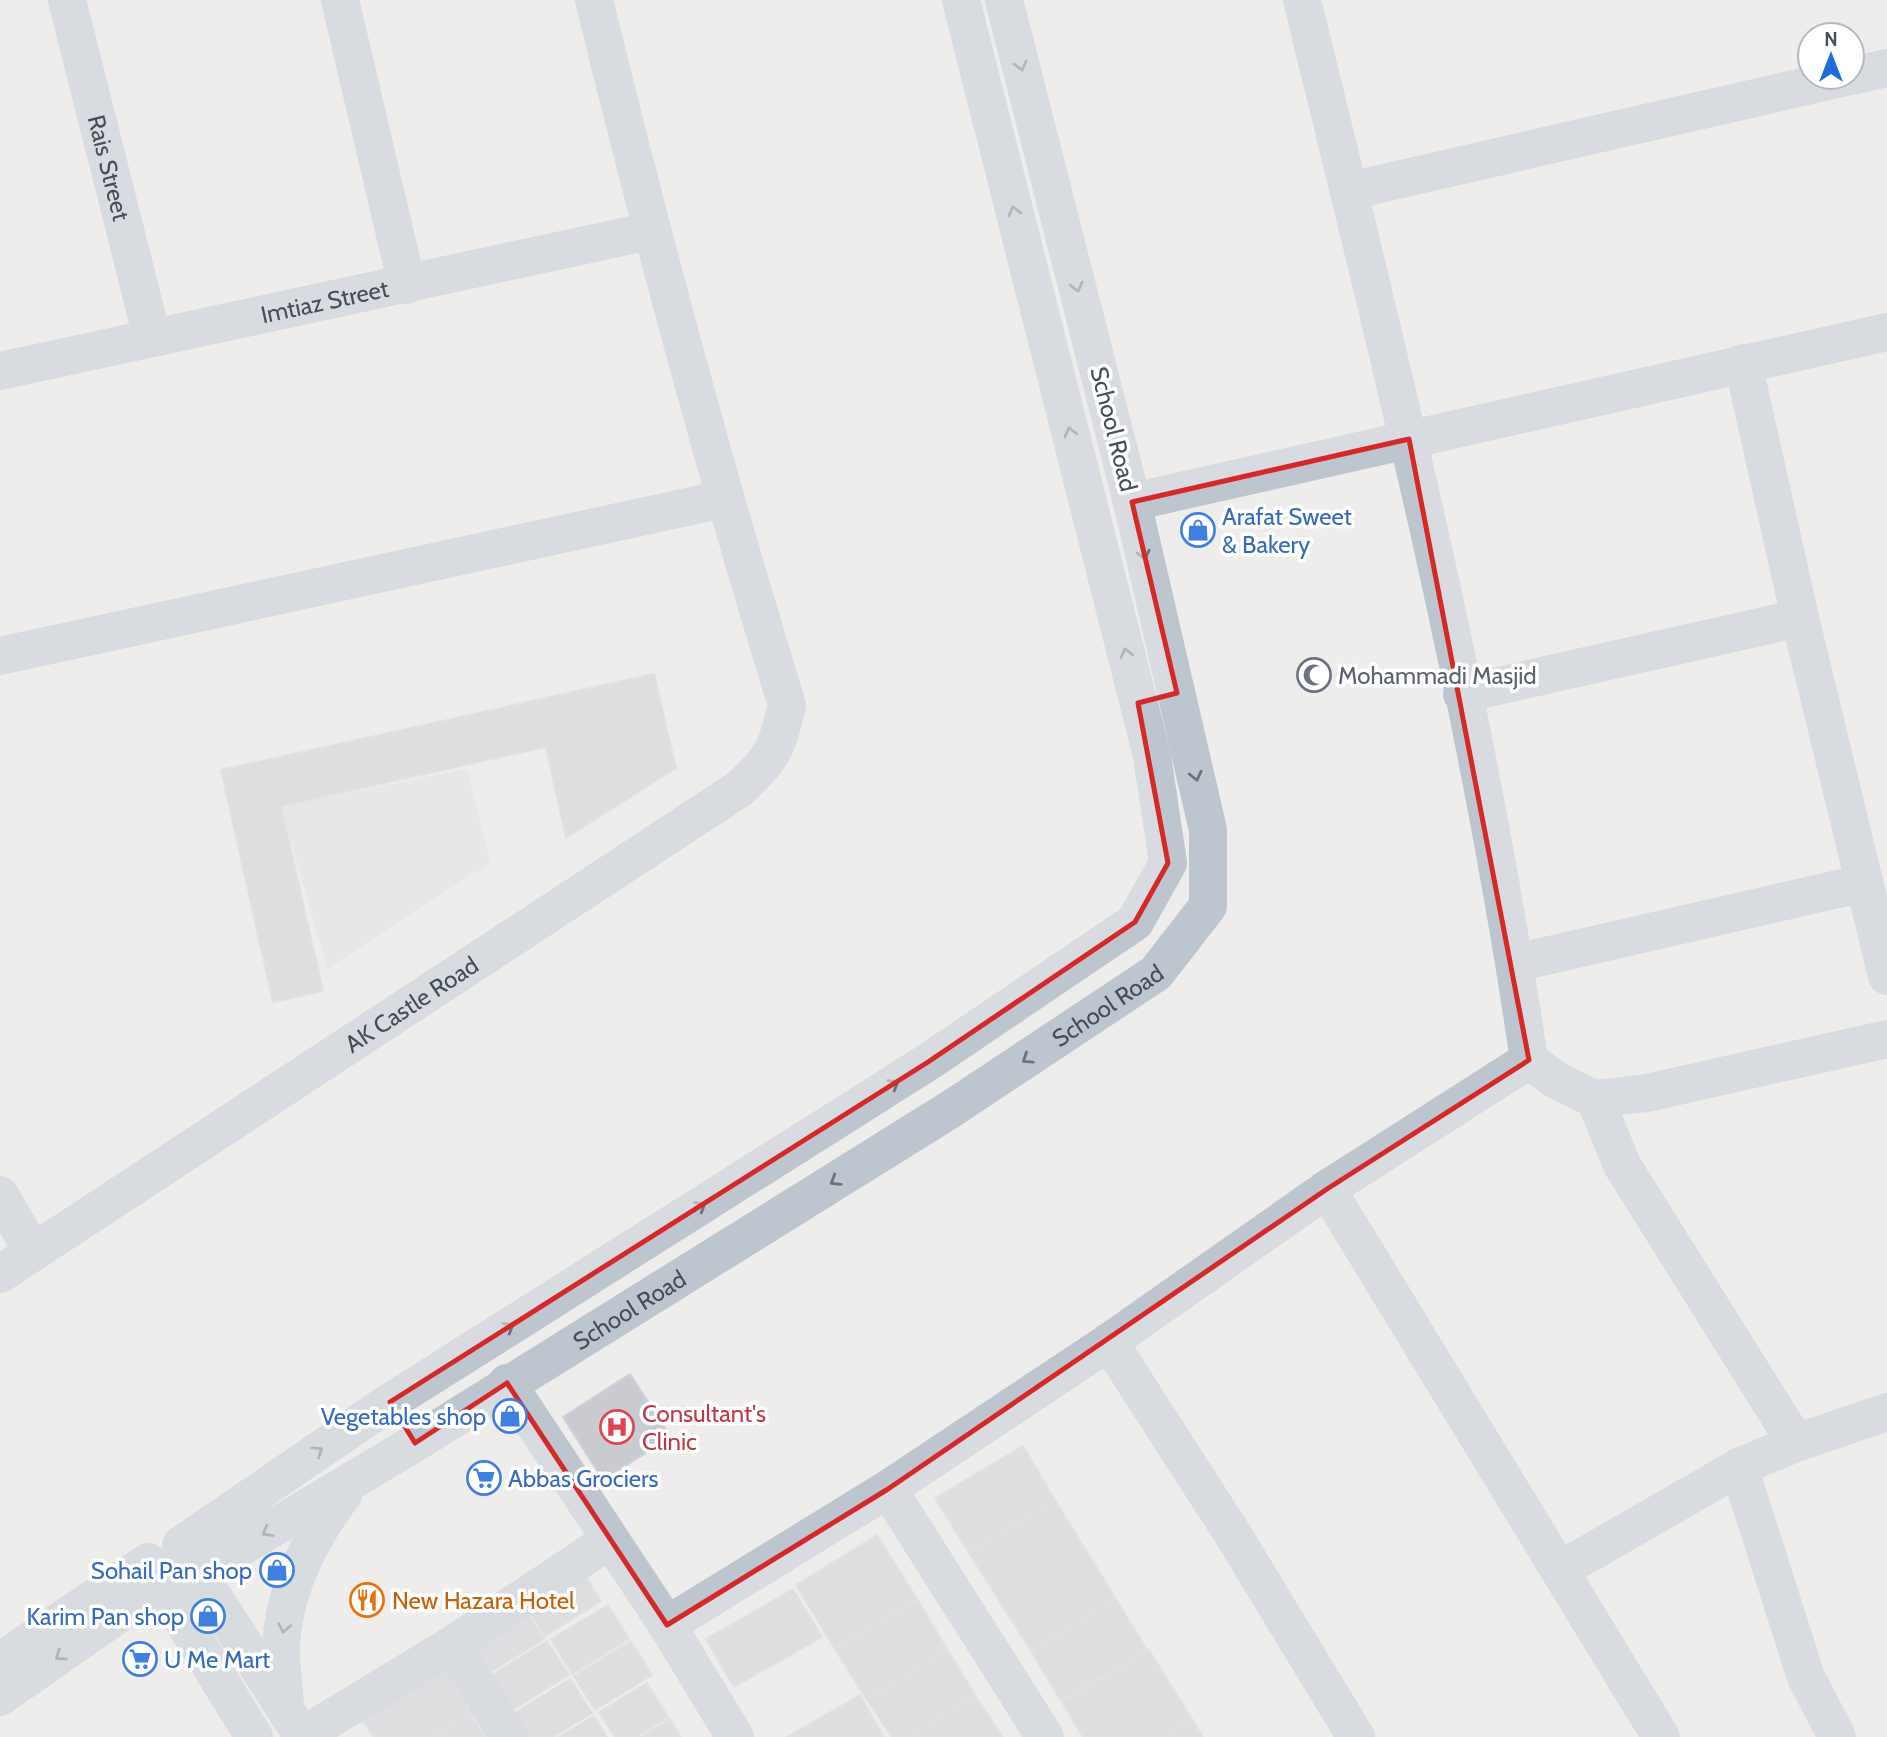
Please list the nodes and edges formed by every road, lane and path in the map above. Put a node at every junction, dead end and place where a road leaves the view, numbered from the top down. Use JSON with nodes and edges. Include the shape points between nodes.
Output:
{"nodes":[{"id":1,"x":67,"y":0,"type":"edge"},
{"id":2,"x":340,"y":0,"type":"edge"},
{"id":3,"x":594,"y":0,"type":"edge"},
{"id":4,"x":961,"y":0,"type":"edge"},
{"id":5,"x":1004,"y":0,"type":"edge"},
{"id":6,"x":1302,"y":0,"type":"edge"},
{"id":7,"x":1887,"y":68,"type":"edge"},
{"id":8,"x":1866,"y":73,"type":"edge"},
{"id":9,"x":1796,"y":88,"type":"edge"},
{"id":10,"x":1349,"y":191,"type":"junction"},
{"id":11,"x":650,"y":231,"type":"junction"},
{"id":12,"x":407,"y":285,"type":"junction"},
{"id":13,"x":1887,"y":332,"type":"edge"},
{"id":14,"x":152,"y":337,"type":"junction"},
{"id":15,"x":1743,"y":363,"type":"junction"},
{"id":16,"x":0,"y":371,"type":"edge"},
{"id":17,"x":1409,"y":439,"type":"junction"},
{"id":18,"x":724,"y":499,"type":"junction"},
{"id":19,"x":1132,"y":502,"type":"junction"},
{"id":20,"x":1800,"y":618,"type":"junction"},
{"id":21,"x":0,"y":656,"type":"edge"},
{"id":22,"x":1177,"y":693,"type":"junction"},
{"id":23,"x":1462,"y":694,"type":"junction"},
{"id":24,"x":1138,"y":703,"type":"junction"},
{"id":25,"x":1864,"y":883,"type":"junction"},
{"id":26,"x":1515,"y":963,"type":"junction"},
{"id":27,"x":1887,"y":976,"type":"edge"},
{"id":28,"x":1887,"y":1039,"type":"edge"},
{"id":29,"x":1530,"y":1060,"type":"junction"},
{"id":30,"x":1595,"y":1099,"type":"junction"},
{"id":31,"x":1327,"y":1189,"type":"junction"},
{"id":32,"x":0,"y":1195,"type":"edge"},
{"id":33,"x":33,"y":1252,"type":"junction"},
{"id":34,"x":0,"y":1274,"type":"edge"},
{"id":35,"x":1109,"y":1342,"type":"junction"},
{"id":36,"x":507,"y":1383,"type":"junction"},
{"id":37,"x":390,"y":1402,"type":"junction"},
{"id":38,"x":1887,"y":1412,"type":"edge"},
{"id":39,"x":415,"y":1443,"type":"junction"},
{"id":40,"x":1796,"y":1443,"type":"junction"},
{"id":41,"x":1739,"y":1467,"type":"junction"},
{"id":42,"x":354,"y":1481,"type":"junction"},
{"id":43,"x":888,"y":1489,"type":"junction"},
{"id":44,"x":610,"y":1540,"type":"junction"},
{"id":45,"x":190,"y":1559,"type":"junction"},
{"id":46,"x":1560,"y":1570,"type":"junction"},
{"id":47,"x":157,"y":1582,"type":"junction"},
{"id":48,"x":667,"y":1625,"type":"junction"},
{"id":49,"x":452,"y":1645,"type":"junction"},
{"id":50,"x":0,"y":1661,"type":"edge"},
{"id":51,"x":0,"y":1698,"type":"edge"},
{"id":52,"x":297,"y":1726,"type":"edge"},
{"id":53,"x":254,"y":1737,"type":"edge"},
{"id":54,"x":509,"y":1737,"type":"edge"},
{"id":55,"x":735,"y":1737,"type":"edge"},
{"id":56,"x":1045,"y":1737,"type":"edge"},
{"id":57,"x":1356,"y":1737,"type":"edge"},
{"id":58,"x":1661,"y":1737,"type":"edge"},
{"id":59,"x":1837,"y":1737,"type":"edge"}],
"edges":[{"from":1,"to":14,"type":"street","name":"Rais Street"},
{"from":2,"to":12,"type":"street"},
{"from":3,"to":11,"type":"street"},
{"from":24,"to":4,"type":"street","name":"School Road","one_way":true},
{"from":5,"to":19,"type":"street","name":"School Road","one_way":true},
{"from":6,"to":10,"type":"street"},
{"from":7,"to":8,"type":"street"},
{"from":9,"to":10,"type":"street"},
{"from":10,"to":17,"type":"street"},
{"from":11,"to":12,"type":"street","name":"Imtiaz Street"},
{"from":11,"to":18,"type":"street"},
{"from":12,"to":14,"type":"street","name":"Imtiaz Street"},
{"from":13,"to":15,"type":"street"},
{"from":14,"to":16,"type":"street","name":"Imtiaz Street"},
{"from":15,"to":17,"type":"street"},
{"from":15,"to":20,"type":"street"},
{"from":17,"to":19,"type":"street"},
{"from":17,"to":23,"type":"street"},
{"from":18,"to":21,"type":"street"},
{"from":18,"to":33,"type":"street","name":"AK Castle Road","via":[[788,705],[780,738],[767,764],[739,789]]},
{"from":19,"to":22,"type":"street","name":"School Road","one_way":true},
{"from":20,"to":23,"type":"street"},
{"from":20,"to":25,"type":"street"},
{"from":22,"to":24,"type":"street"},
{"from":22,"to":36,"type":"street","name":"School Road","one_way":true,"via":[[1208,830],[1208,906],[1156,973],[951,1109]]},
{"from":23,"to":26,"type":"street"},
{"from":37,"to":24,"type":"street","name":"School Road","one_way":true,"via":[[928,1062],[1135,922],[1168,863],[1152,757]]},
{"from":25,"to":26,"type":"street"},
{"from":25,"to":27,"type":"street"},
{"from":26,"to":29,"type":"street"},
{"from":28,"to":30,"type":"street","via":[[1647,1093]]},
{"from":29,"to":30,"type":"street","via":[[1556,1080]]},
{"from":29,"to":31,"type":"street"},
{"from":30,"to":40,"type":"street","via":[[1622,1165]]},
{"from":31,"to":35,"type":"street"},
{"from":31,"to":46,"type":"street"},
{"from":32,"to":33,"type":"street"},
{"from":33,"to":34,"type":"street","name":"AK Castle Road"},
{"from":35,"to":43,"type":"street"},
{"from":35,"to":57,"type":"street"},
{"from":36,"to":39,"type":"street","name":"School Road"},
{"from":36,"to":44,"type":"street"},
{"from":37,"to":39,"type":"street"},
{"from":45,"to":37,"type":"street","name":"School Road","one_way":true},
{"from":38,"to":40,"type":"street"},
{"from":39,"to":42,"type":"street","name":"School Road"},
{"from":40,"to":41,"type":"street"},
{"from":41,"to":46,"type":"street"},
{"from":41,"to":59,"type":"street","via":[[1806,1677]]},
{"from":42,"to":45,"type":"street","name":"School Road","one_way":true},
{"from":42,"to":52,"type":"street","one_way":true,"via":[[316,1529],[292,1585],[281,1645]]},
{"from":43,"to":48,"type":"street"},
{"from":43,"to":56,"type":"street"},
{"from":44,"to":48,"type":"street"},
{"from":44,"to":49,"type":"street"},
{"from":45,"to":47,"type":"street","via":[[196,1580],[184,1592]]},
{"from":45,"to":52,"type":"street"},
{"from":46,"to":58,"type":"street"},
{"from":47,"to":50,"type":"street"},
{"from":47,"to":51,"type":"street","one_way":true},
{"from":47,"to":53,"type":"street"},
{"from":48,"to":55,"type":"street"},
{"from":49,"to":52,"type":"street"},
{"from":49,"to":54,"type":"street"}]}
